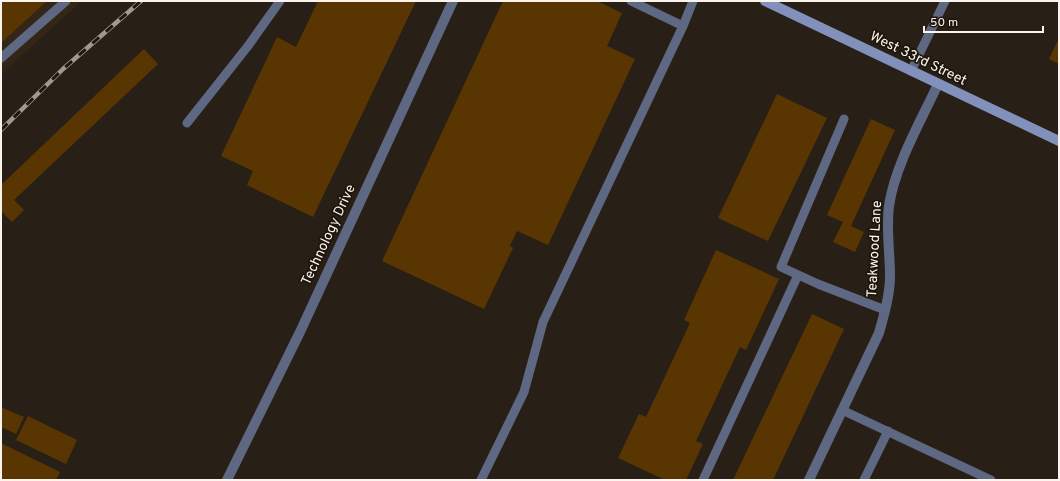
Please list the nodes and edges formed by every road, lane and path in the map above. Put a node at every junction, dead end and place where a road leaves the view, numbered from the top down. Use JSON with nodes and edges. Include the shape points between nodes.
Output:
{"nodes":[{"id":1,"x":66,"y":1,"type":"edge"},
{"id":2,"x":280,"y":1,"type":"edge"},
{"id":3,"x":453,"y":1,"type":"edge"},
{"id":4,"x":631,"y":1,"type":"edge"},
{"id":5,"x":693,"y":1,"type":"edge"},
{"id":6,"x":765,"y":1,"type":"edge"},
{"id":7,"x":945,"y":1,"type":"edge"},
{"id":8,"x":683,"y":26,"type":"junction"},
{"id":9,"x":1,"y":58,"type":"edge"},
{"id":10,"x":911,"y":71,"type":"junction"},
{"id":11,"x":938,"y":84,"type":"junction"},
{"id":12,"x":844,"y":119,"type":"dead end"},
{"id":13,"x":188,"y":123,"type":"dead end"},
{"id":14,"x":1059,"y":142,"type":"edge"},
{"id":15,"x":798,"y":275,"type":"junction"},
{"id":16,"x":885,"y":310,"type":"junction"},
{"id":17,"x":842,"y":410,"type":"junction"},
{"id":18,"x":888,"y":431,"type":"junction"},
{"id":19,"x":227,"y":480,"type":"edge"},
{"id":20,"x":481,"y":480,"type":"edge"},
{"id":21,"x":703,"y":480,"type":"edge"},
{"id":22,"x":809,"y":480,"type":"edge"},
{"id":23,"x":864,"y":480,"type":"edge"},
{"id":24,"x":991,"y":480,"type":"edge"}],
"edges":[{"from":1,"to":9,"type":"lane"},
{"from":2,"to":13,"type":"lane"},
{"from":3,"to":19,"type":"street","name":"Technology Drive","via":[[300,332]]},
{"from":4,"to":8,"type":"lane"},
{"from":5,"to":8,"type":"lane"},
{"from":6,"to":10,"type":"main road","name":"West 33rd Street"},
{"from":7,"to":10,"type":"lane"},
{"from":8,"to":20,"type":"lane","via":[[543,322],[524,392]]},
{"from":10,"to":11,"type":"main road","name":"West 33rd Street"},
{"from":11,"to":14,"type":"main road","name":"West 33rd Street"},
{"from":11,"to":16,"type":"street","name":"Teakwood Lane","via":[[894,183],[889,206],[890,278]]},
{"from":12,"to":15,"type":"lane","via":[[781,267]]},
{"from":15,"to":16,"type":"lane"},
{"from":15,"to":21,"type":"lane"},
{"from":16,"to":17,"type":"street","name":"Teakwood Lane","via":[[879,333]]},
{"from":17,"to":18,"type":"lane"},
{"from":17,"to":22,"type":"street","name":"Teakwood Lane"},
{"from":18,"to":23,"type":"lane"},
{"from":18,"to":24,"type":"lane"}]}
